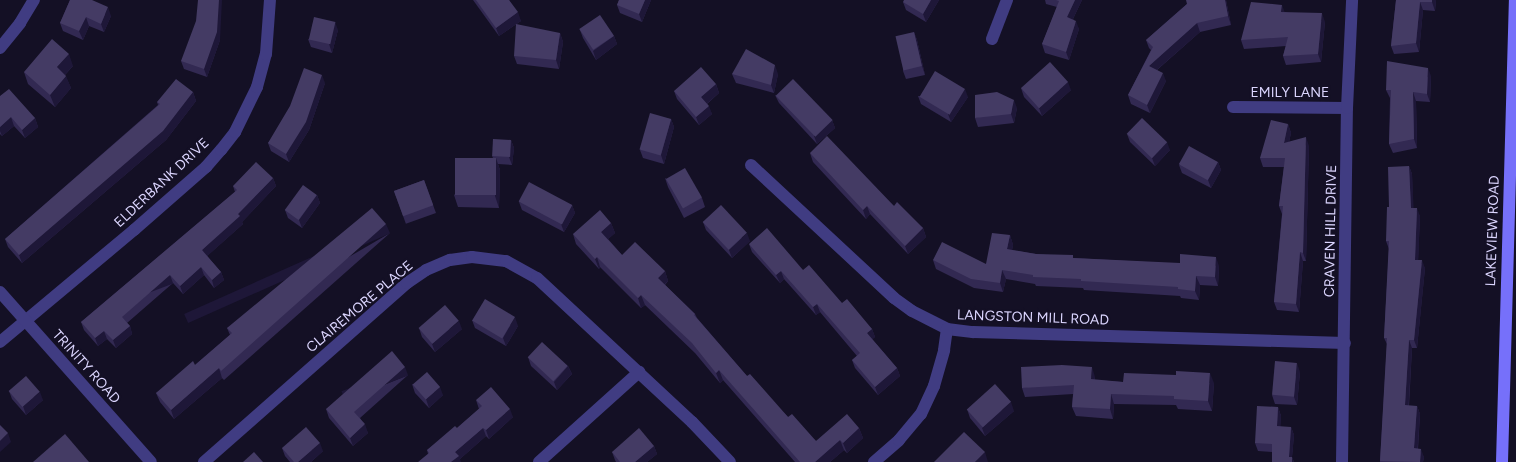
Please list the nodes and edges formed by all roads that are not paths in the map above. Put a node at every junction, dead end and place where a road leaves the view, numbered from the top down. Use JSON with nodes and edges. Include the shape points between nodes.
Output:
{"nodes":[{"id":1,"x":34,"y":0,"type":"edge"},
{"id":2,"x":270,"y":0,"type":"edge"},
{"id":3,"x":1007,"y":0,"type":"edge"},
{"id":4,"x":1352,"y":0,"type":"edge"},
{"id":5,"x":1515,"y":0,"type":"edge"},
{"id":6,"x":992,"y":40,"type":"dead end"},
{"id":7,"x":0,"y":48,"type":"edge"},
{"id":8,"x":1234,"y":107,"type":"dead end"},
{"id":9,"x":1347,"y":108,"type":"junction"},
{"id":10,"x":751,"y":165,"type":"dead end"},
{"id":11,"x":0,"y":292,"type":"edge"},
{"id":12,"x":24,"y":321,"type":"junction"},
{"id":13,"x":947,"y":329,"type":"junction"},
{"id":14,"x":0,"y":342,"type":"edge"},
{"id":15,"x":1345,"y":343,"type":"junction"},
{"id":16,"x":639,"y":372,"type":"junction"},
{"id":17,"x":151,"y":462,"type":"edge"},
{"id":18,"x":204,"y":462,"type":"edge"},
{"id":19,"x":539,"y":462,"type":"edge"},
{"id":20,"x":730,"y":462,"type":"edge"},
{"id":21,"x":874,"y":462,"type":"edge"},
{"id":22,"x":1342,"y":462,"type":"edge"},
{"id":23,"x":1502,"y":462,"type":"edge"}],
"edges":[{"from":1,"to":7,"type":"street"},
{"from":2,"to":12,"type":"street","name":"ELDERBANK DRIVE","via":[[266,54],[257,87],[221,150],[134,230]]},
{"from":3,"to":6,"type":"street"},
{"from":4,"to":9,"type":"street","name":"CRAVEN HILL DRIVE"},
{"from":5,"to":23,"type":"main road","name":"LAKEVIEW ROAD"},
{"from":8,"to":9,"type":"street","name":"EMILY LANE"},
{"from":9,"to":15,"type":"street","name":"CRAVEN HILL DRIVE"},
{"from":10,"to":13,"type":"street","name":"LANGSTON MILL ROAD","via":[[894,298]]},
{"from":11,"to":12,"type":"street","name":"TRINITY ROAD"},
{"from":12,"to":14,"type":"street","name":"ELDERBANK DRIVE"},
{"from":12,"to":17,"type":"street","name":"TRINITY ROAD"},
{"from":13,"to":15,"type":"street","name":"LANGSTON MILL ROAD"},
{"from":13,"to":21,"type":"street","via":[[934,386],[921,414],[900,440]]},
{"from":15,"to":22,"type":"street","name":"CRAVEN HILL DRIVE"},
{"from":16,"to":18,"type":"street","name":"CLAIREMORE PLACE","via":[[526,270],[506,261],[483,257],[450,260],[426,270],[408,283]]},
{"from":16,"to":19,"type":"street"},
{"from":16,"to":20,"type":"street","name":"CLAIREMORE PLACE"}]}
